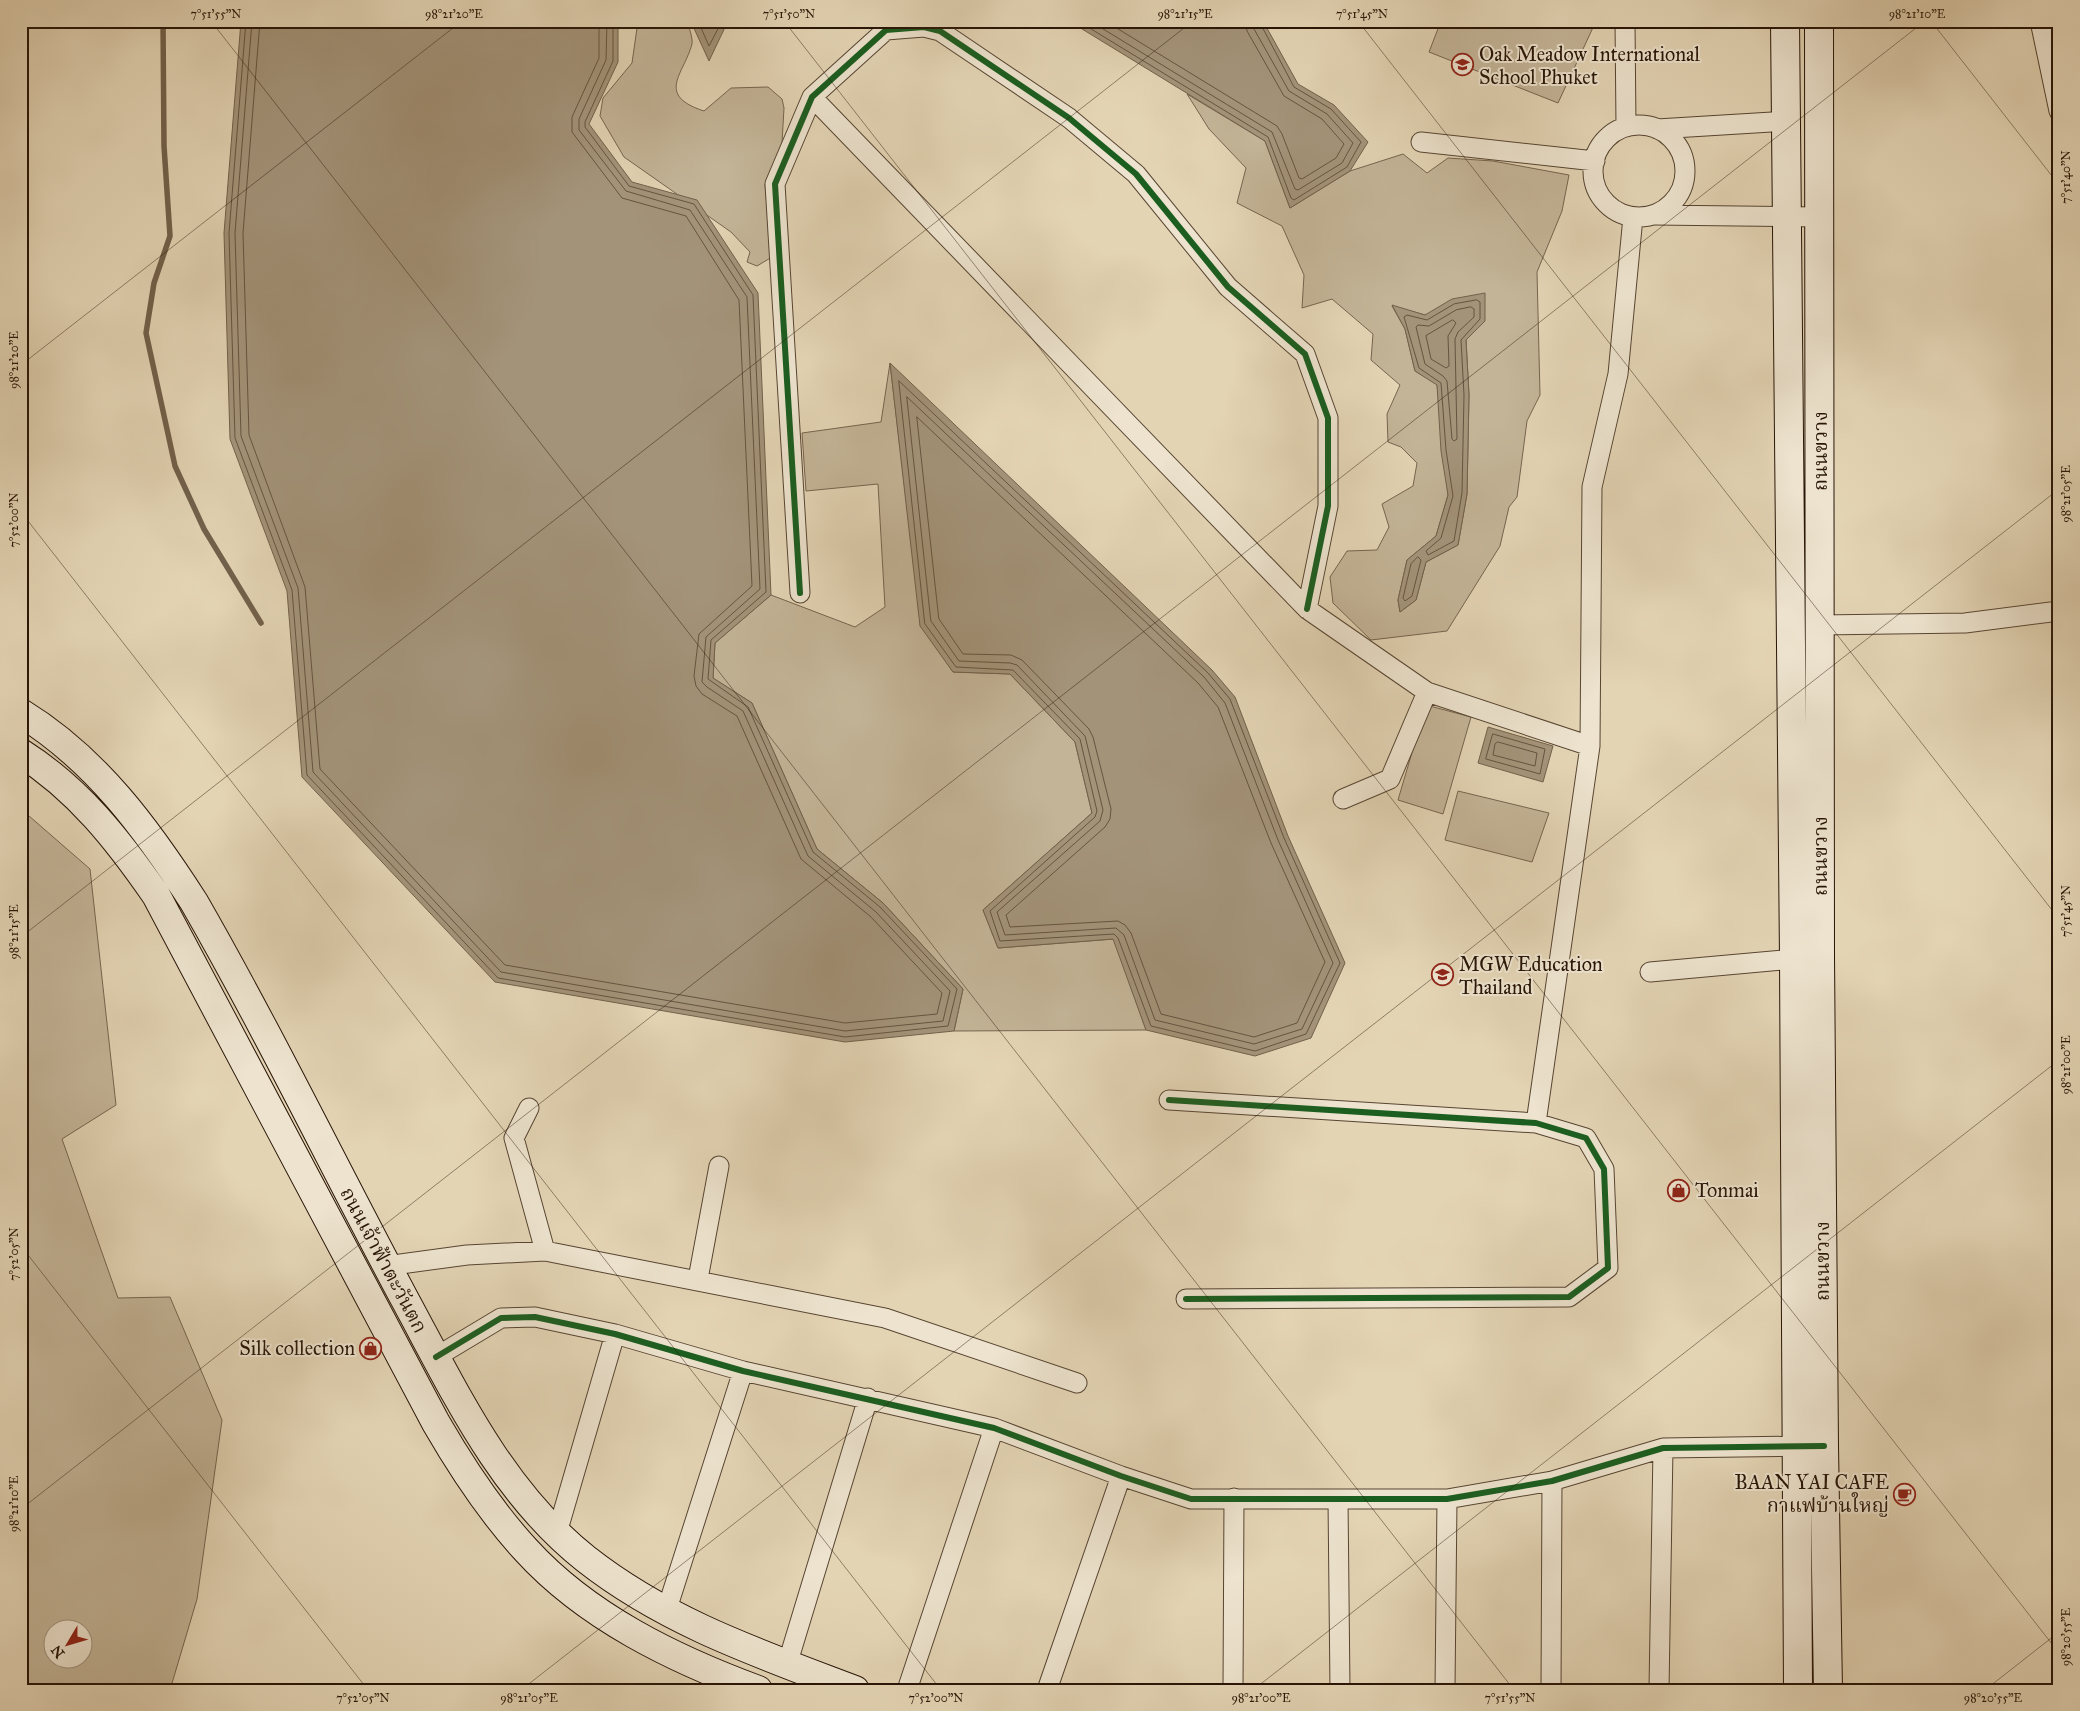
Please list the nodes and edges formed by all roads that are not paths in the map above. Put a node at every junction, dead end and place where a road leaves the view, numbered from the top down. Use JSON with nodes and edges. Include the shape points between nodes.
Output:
{"nodes":[{"id":1,"x":1624,"y":21,"type":"edge"},
{"id":2,"x":1785,"y":21,"type":"edge"},
{"id":3,"x":1819,"y":21,"type":"edge"},
{"id":4,"x":2040,"y":21,"type":"edge"},
{"id":5,"x":812,"y":97,"type":"junction"},
{"id":6,"x":2059,"y":111,"type":"edge"},
{"id":7,"x":1787,"y":121,"type":"junction"},
{"id":8,"x":1626,"y":127,"type":"junction"},
{"id":9,"x":1657,"y":129,"type":"junction"},
{"id":10,"x":1421,"y":142,"type":"dead end"},
{"id":11,"x":1595,"y":161,"type":"junction"},
{"id":12,"x":1655,"y":215,"type":"junction"},
{"id":13,"x":1787,"y":216,"type":"junction"},
{"id":14,"x":1633,"y":217,"type":"junction"},
{"id":15,"x":1819,"y":217,"type":"junction"},
{"id":16,"x":800,"y":593,"type":"dead end"},
{"id":17,"x":1307,"y":609,"type":"junction"},
{"id":18,"x":2059,"y":611,"type":"edge"},
{"id":19,"x":1820,"y":625,"type":"junction"},
{"id":20,"x":1427,"y":692,"type":"junction"},
{"id":21,"x":1792,"y":712,"type":"junction"},
{"id":22,"x":21,"y":713,"type":"edge"},
{"id":23,"x":1820,"y":714,"type":"junction"},
{"id":24,"x":1590,"y":746,"type":"junction"},
{"id":25,"x":21,"y":753,"type":"edge"},
{"id":26,"x":1342,"y":799,"type":"dead end"},
{"id":27,"x":1794,"y":959,"type":"junction"},
{"id":28,"x":1650,"y":972,"type":"dead end"},
{"id":29,"x":1169,"y":1100,"type":"dead end"},
{"id":30,"x":529,"y":1108,"type":"dead end"},
{"id":31,"x":1536,"y":1123,"type":"junction"},
{"id":32,"x":719,"y":1166,"type":"dead end"},
{"id":33,"x":545,"y":1251,"type":"junction"},
{"id":34,"x":386,"y":1266,"type":"junction"},
{"id":35,"x":698,"y":1279,"type":"junction"},
{"id":36,"x":1186,"y":1299,"type":"dead end"},
{"id":37,"x":615,"y":1334,"type":"junction"},
{"id":38,"x":436,"y":1357,"type":"junction"},
{"id":39,"x":743,"y":1371,"type":"junction"},
{"id":40,"x":1077,"y":1383,"type":"dead end"},
{"id":41,"x":868,"y":1398,"type":"junction"},
{"id":42,"x":994,"y":1428,"type":"junction"},
{"id":43,"x":1797,"y":1446,"type":"junction"},
{"id":44,"x":1824,"y":1446,"type":"junction"},
{"id":45,"x":1663,"y":1448,"type":"junction"},
{"id":46,"x":1121,"y":1476,"type":"junction"},
{"id":47,"x":1552,"y":1481,"type":"junction"},
{"id":48,"x":1234,"y":1498,"type":"junction"},
{"id":49,"x":1338,"y":1499,"type":"junction"},
{"id":50,"x":1447,"y":1499,"type":"junction"},
{"id":51,"x":557,"y":1533,"type":"junction"},
{"id":52,"x":666,"y":1612,"type":"junction"},
{"id":53,"x":787,"y":1664,"type":"junction"},
{"id":54,"x":758,"y":1690,"type":"edge"},
{"id":55,"x":855,"y":1690,"type":"edge"},
{"id":56,"x":907,"y":1690,"type":"edge"},
{"id":57,"x":1047,"y":1690,"type":"edge"},
{"id":58,"x":1233,"y":1690,"type":"edge"},
{"id":59,"x":1340,"y":1690,"type":"edge"},
{"id":60,"x":1445,"y":1690,"type":"edge"},
{"id":61,"x":1551,"y":1690,"type":"edge"},
{"id":62,"x":1659,"y":1690,"type":"edge"},
{"id":63,"x":1798,"y":1690,"type":"edge"},
{"id":64,"x":1828,"y":1690,"type":"edge"}],
"edges":[{"from":1,"to":8,"type":"street"},
{"from":2,"to":7,"type":"main road","name":"ถนนขวาง"},
{"from":3,"to":15,"type":"main road","name":"ถนนขวาง"},
{"from":4,"to":6,"type":"street"},
{"from":5,"to":16,"type":"street","via":[[775,184]]},
{"from":5,"to":17,"type":"street"},
{"from":5,"to":17,"type":"street","via":[[886,30],[924,27],[940,31],[1069,118],[1136,174],[1228,287],[1305,354],[1328,418],[1328,506]]},
{"from":7,"to":9,"type":"street"},
{"from":7,"to":13,"type":"main road","name":"ถนนขวาง"},
{"from":8,"to":9,"type":"street","via":[[1641,125]]},
{"from":8,"to":11,"type":"street","via":[[1600,146]]},
{"from":9,"to":12,"type":"street","via":[[1671,138],[1681,152],[1685,168],[1684,183],[1676,199]]},
{"from":10,"to":11,"type":"street"},
{"from":11,"to":14,"type":"street","via":[[1594,176],[1599,193],[1617,212]]},
{"from":12,"to":13,"type":"street"},
{"from":12,"to":14,"type":"street"},
{"from":13,"to":15,"type":"street"},
{"from":13,"to":21,"type":"main road","name":"ถนนขวาง"},
{"from":14,"to":24,"type":"street","via":[[1618,374],[1592,487]]},
{"from":15,"to":19,"type":"main road","name":"ถนนขวาง"},
{"from":17,"to":20,"type":"street"},
{"from":18,"to":19,"type":"street","via":[[1964,623]]},
{"from":19,"to":23,"type":"main road","name":"ถนนขวาง"},
{"from":20,"to":24,"type":"street"},
{"from":20,"to":26,"type":"street","via":[[1390,779]]},
{"from":21,"to":23,"type":"main road"},
{"from":21,"to":27,"type":"main road","name":"ถนนขวาง"},
{"from":22,"to":34,"type":"main road","name":"ถนนเจ้าฟ้าตะวันตก","via":[[85,761],[128,808],[171,866],[217,942]]},
{"from":23,"to":44,"type":"main road","name":"ถนนขวาง"},
{"from":24,"to":31,"type":"street"},
{"from":25,"to":54,"type":"main road","name":"ถนนเจ้าฟ้าตะวันตก","via":[[66,786],[94,813],[156,894],[436,1423],[486,1502],[527,1551],[554,1577],[603,1614],[668,1653]]},
{"from":27,"to":28,"type":"street"},
{"from":27,"to":43,"type":"main road","name":"ถนนขวาง"},
{"from":29,"to":31,"type":"street"},
{"from":30,"to":33,"type":"street","via":[[514,1138]]},
{"from":31,"to":36,"type":"street","via":[[1586,1138],[1604,1169],[1608,1268],[1569,1297]]},
{"from":32,"to":35,"type":"street"},
{"from":33,"to":34,"type":"street","via":[[467,1255]]},
{"from":33,"to":35,"type":"street"},
{"from":34,"to":38,"type":"main road","name":"ถนนเจ้าฟ้าตะวันตก"},
{"from":35,"to":40,"type":"street","via":[[885,1318]]},
{"from":37,"to":38,"type":"street","via":[[535,1317],[501,1318]]},
{"from":37,"to":39,"type":"street"},
{"from":37,"to":51,"type":"street"},
{"from":38,"to":51,"type":"main road","name":"ถนนเจ้าฟ้าตะวันตก","via":[[502,1471]]},
{"from":39,"to":41,"type":"street"},
{"from":39,"to":52,"type":"street"},
{"from":41,"to":42,"type":"street"},
{"from":41,"to":53,"type":"street"},
{"from":42,"to":46,"type":"street"},
{"from":42,"to":56,"type":"street"},
{"from":43,"to":44,"type":"street"},
{"from":43,"to":45,"type":"street"},
{"from":43,"to":63,"type":"main road","name":"ถนนขวาง"},
{"from":44,"to":64,"type":"main road","name":"ถนนขวาง"},
{"from":45,"to":47,"type":"street"},
{"from":45,"to":62,"type":"street"},
{"from":46,"to":48,"type":"street","via":[[1191,1499]]},
{"from":46,"to":57,"type":"street"},
{"from":47,"to":50,"type":"street"},
{"from":47,"to":61,"type":"street"},
{"from":48,"to":49,"type":"street"},
{"from":48,"to":58,"type":"street"},
{"from":49,"to":50,"type":"street"},
{"from":49,"to":59,"type":"street"},
{"from":50,"to":60,"type":"street"},
{"from":51,"to":52,"type":"main road","name":"ถนนเจ้าฟ้าตะวันตก","via":[[613,1580]]},
{"from":52,"to":53,"type":"main road","name":"ถนนเจ้าฟ้าตะวันตก","via":[[730,1643]]},
{"from":53,"to":55,"type":"main road","name":"ถนนเจ้าฟ้าตะวันตก"}]}
